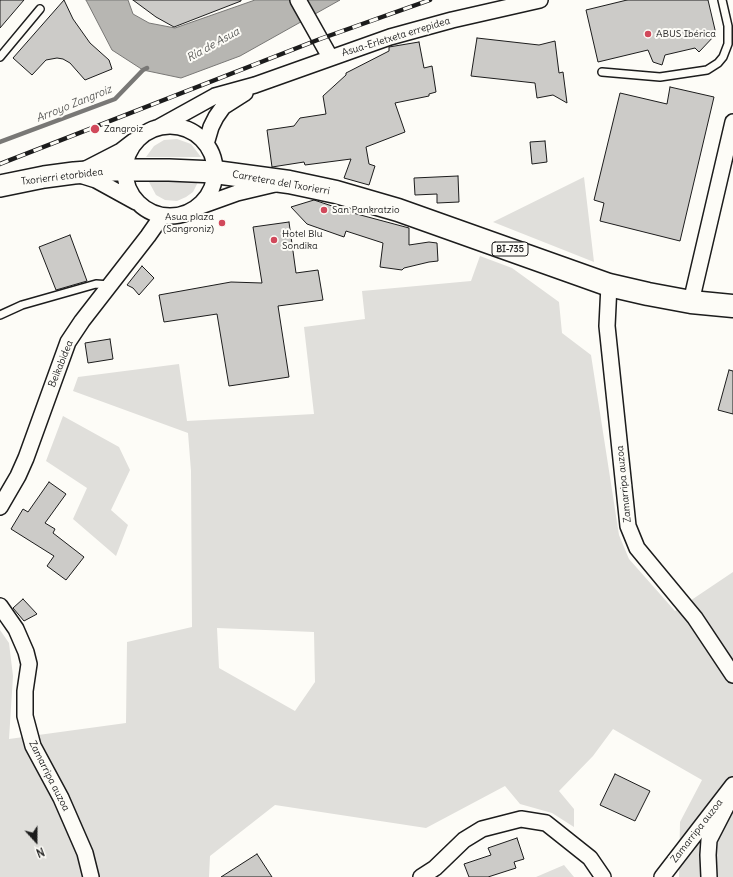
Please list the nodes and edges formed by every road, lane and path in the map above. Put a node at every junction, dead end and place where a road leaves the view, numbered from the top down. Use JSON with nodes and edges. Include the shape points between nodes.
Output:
{"nodes":[{"id":1,"x":298,"y":0,"type":"edge"},
{"id":2,"x":540,"y":0,"type":"edge"},
{"id":3,"x":722,"y":0,"type":"edge"},
{"id":4,"x":40,"y":9,"type":"dead end"},
{"id":5,"x":0,"y":57,"type":"edge"},
{"id":6,"x":330,"y":57,"type":"junction"},
{"id":7,"x":602,"y":72,"type":"dead end"},
{"id":8,"x":256,"y":85,"type":"junction"},
{"id":9,"x":733,"y":122,"type":"edge"},
{"id":10,"x":159,"y":128,"type":"junction"},
{"id":11,"x":142,"y":136,"type":"junction"},
{"id":12,"x":206,"y":144,"type":"junction"},
{"id":13,"x":125,"y":170,"type":"junction"},
{"id":14,"x":215,"y":172,"type":"junction"},
{"id":15,"x":74,"y":173,"type":"junction"},
{"id":16,"x":289,"y":182,"type":"junction"},
{"id":17,"x":0,"y":186,"type":"edge"},
{"id":18,"x":140,"y":205,"type":"junction"},
{"id":19,"x":195,"y":208,"type":"junction"},
{"id":20,"x":162,"y":216,"type":"junction"},
{"id":21,"x":111,"y":285,"type":"junction"},
{"id":22,"x":609,"y":285,"type":"junction"},
{"id":23,"x":691,"y":302,"type":"junction"},
{"id":24,"x":733,"y":306,"type":"edge"},
{"id":25,"x":0,"y":315,"type":"edge"},
{"id":26,"x":0,"y":507,"type":"edge"},
{"id":27,"x":0,"y":606,"type":"edge"},
{"id":28,"x":733,"y":675,"type":"edge"},
{"id":29,"x":733,"y":785,"type":"edge"},
{"id":30,"x":733,"y":792,"type":"edge"},
{"id":31,"x":91,"y":877,"type":"edge"},
{"id":32,"x":421,"y":877,"type":"edge"},
{"id":33,"x":603,"y":877,"type":"edge"},
{"id":34,"x":662,"y":877,"type":"edge"},
{"id":35,"x":709,"y":877,"type":"edge"}],
"edges":[{"from":1,"to":6,"type":"street"},
{"from":2,"to":6,"type":"street","name":"Asua-Erletxeta errepidea","via":[[452,20]]},
{"from":3,"to":7,"type":"lane","via":[[728,26],[728,44],[718,63],[707,70],[660,77]]},
{"from":4,"to":5,"type":"lane"},
{"from":6,"to":8,"type":"street","name":"Asua-Erletxeta errepidea"},
{"from":8,"to":10,"type":"street","via":[[215,96]]},
{"from":8,"to":12,"type":"street","via":[[223,107],[216,117]]},
{"from":9,"to":23,"type":"street"},
{"from":10,"to":11,"type":"street"},
{"from":10,"to":12,"type":"street","via":[[172,126],[185,129],[197,135]]},
{"from":11,"to":13,"type":"street","via":[[133,146],[126,160]]},
{"from":11,"to":15,"type":"street","via":[[114,155]]},
{"from":12,"to":14,"type":"street","via":[[213,157]]},
{"from":13,"to":14,"type":"street","name":"Carretera del Txorierri"},
{"from":13,"to":15,"type":"street","name":"Txorierri etorbidea"},
{"from":13,"to":18,"type":"street","via":[[126,183],[131,195]]},
{"from":14,"to":16,"type":"main road","name":"Carretera del Txorierri","number":"BI-735"},
{"from":14,"to":19,"type":"street","via":[[210,192]]},
{"from":15,"to":17,"type":"street","name":"Txorierri etorbidea"},
{"from":15,"to":18,"type":"street","via":[[96,180]]},
{"from":16,"to":19,"type":"street","via":[[237,193]]},
{"from":16,"to":22,"type":"main road","name":"Carretera del Txorierri","number":"BI-735","via":[[336,192],[398,210]]},
{"from":18,"to":20,"type":"street"},
{"from":19,"to":20,"type":"street","via":[[185,214]]},
{"from":20,"to":21,"type":"street","name":"Beikabidea"},
{"from":21,"to":25,"type":"lane","via":[[96,284],[22,305]]},
{"from":21,"to":26,"type":"street","name":"Beikabidea","via":[[82,320],[68,342],[26,458]]},
{"from":22,"to":23,"type":"main road","name":"Carretera del Txorierri","number":"BI-735"},
{"from":22,"to":28,"type":"street","name":"Zamarripa auzoa","via":[[608,326],[628,526],[637,548],[695,618]]},
{"from":23,"to":24,"type":"main road","name":"Carretera del Txorierri","number":"BI-735"},
{"from":27,"to":31,"type":"street","name":"Zamarripa auzoa","via":[[16,629],[26,652],[28,664],[25,716],[33,746],[61,798],[85,853]]},
{"from":29,"to":34,"type":"street","name":"Zamarripa auzoa"},
{"from":30,"to":35,"type":"street","via":[[709,840]]},
{"from":32,"to":33,"type":"street","via":[[435,868],[464,840],[482,829],[521,819],[546,823],[590,858]]}]}
